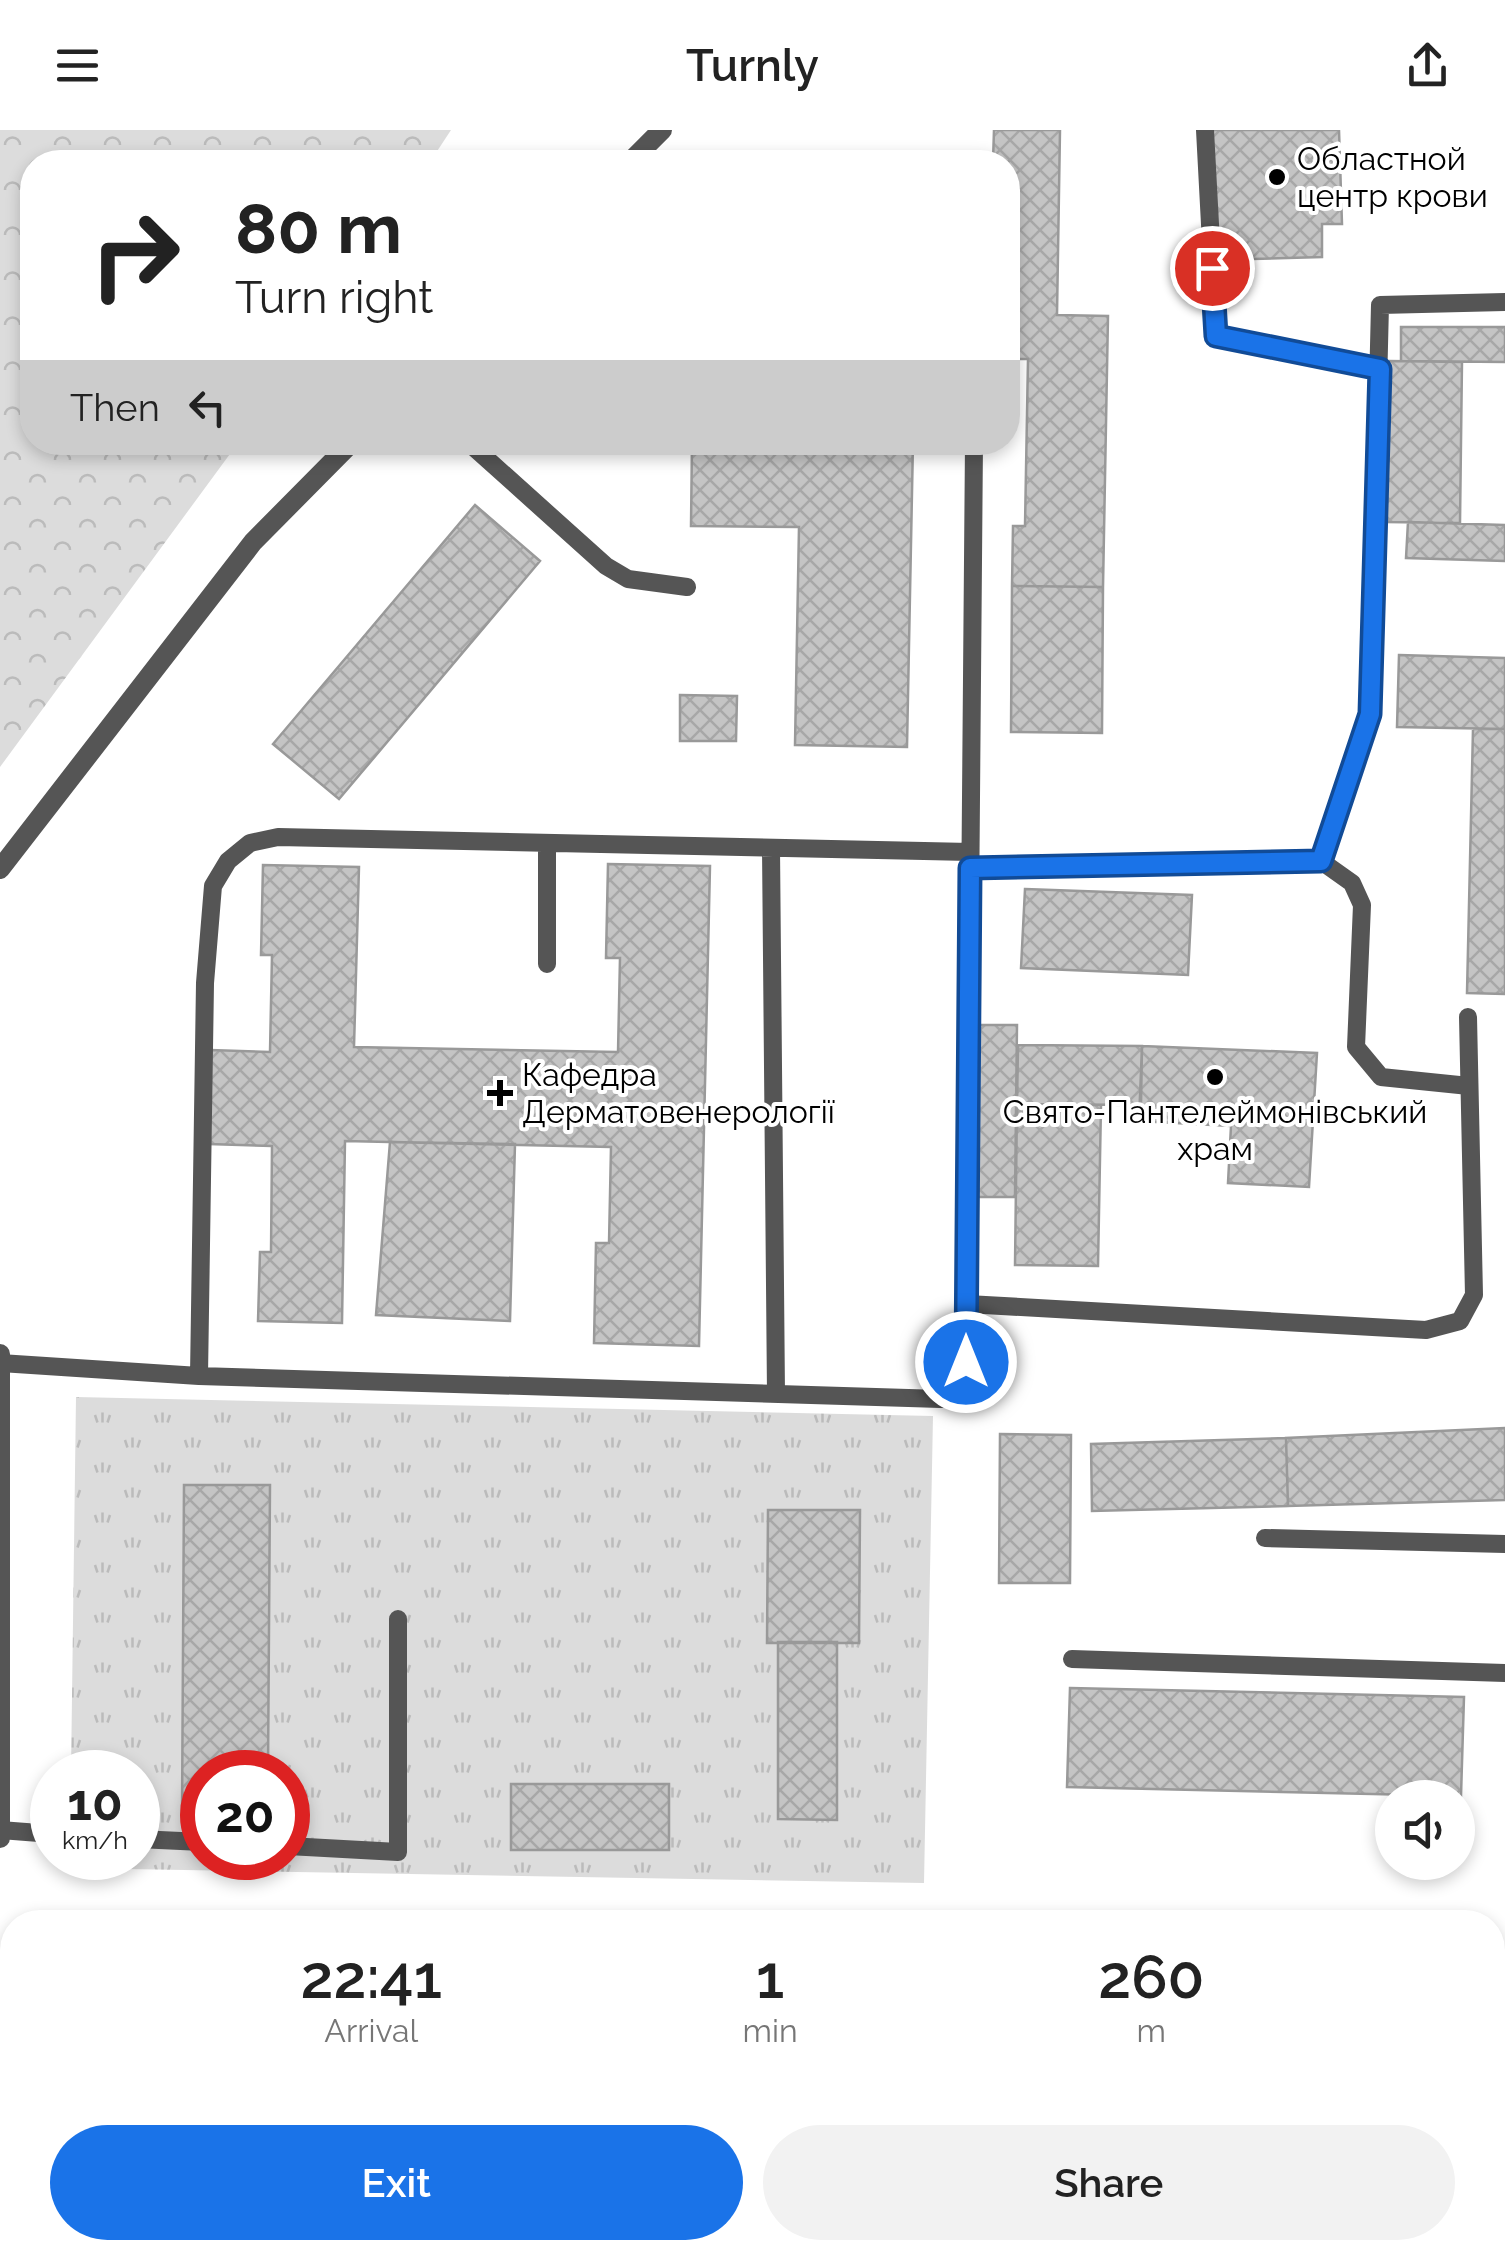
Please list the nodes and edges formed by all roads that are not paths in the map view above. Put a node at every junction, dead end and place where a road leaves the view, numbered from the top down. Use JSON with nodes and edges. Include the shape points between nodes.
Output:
{"nodes":[{"id":1,"x":662,"y":130,"type":"edge"},
{"id":2,"x":1205,"y":130,"type":"edge"},
{"id":3,"x":642,"y":150,"type":"edge"},
{"id":4,"x":1505,"y":302,"type":"edge"},
{"id":5,"x":1380,"y":369,"type":"junction"},
{"id":6,"x":339,"y":455,"type":"edge"},
{"id":7,"x":482,"y":455,"type":"edge"},
{"id":8,"x":974,"y":455,"type":"edge"},
{"id":9,"x":687,"y":587,"type":"dead end"},
{"id":10,"x":547,"y":844,"type":"junction"},
{"id":11,"x":771,"y":848,"type":"junction"},
{"id":12,"x":970,"y":860,"type":"junction"},
{"id":13,"x":1321,"y":861,"type":"junction"},
{"id":14,"x":0,"y":869,"type":"edge"},
{"id":15,"x":548,"y":964,"type":"dead end"},
{"id":16,"x":1468,"y":1017,"type":"dead end"},
{"id":17,"x":1469,"y":1086,"type":"junction"},
{"id":18,"x":967,"y":1304,"type":"junction"},
{"id":19,"x":0,"y":1354,"type":"edge"},
{"id":20,"x":0,"y":1364,"type":"edge"},
{"id":21,"x":198,"y":1376,"type":"junction"},
{"id":22,"x":776,"y":1394,"type":"junction"},
{"id":23,"x":1265,"y":1538,"type":"dead end"},
{"id":24,"x":1505,"y":1544,"type":"edge"},
{"id":25,"x":398,"y":1619,"type":"dead end"},
{"id":26,"x":1072,"y":1659,"type":"dead end"},
{"id":27,"x":1505,"y":1672,"type":"edge"},
{"id":28,"x":0,"y":1830,"type":"edge"},
{"id":29,"x":30,"y":1832,"type":"edge"},
{"id":30,"x":0,"y":1838,"type":"edge"},
{"id":31,"x":310,"y":1847,"type":"edge"}],
"edges":[{"from":1,"to":3,"type":"street"},
{"from":2,"to":5,"type":"lane","via":[[1216,336]]},
{"from":4,"to":5,"type":"lane","via":[[1380,305]]},
{"from":5,"to":13,"type":"lane","via":[[1370,714]]},
{"from":6,"to":14,"type":"street","via":[[253,542]]},
{"from":7,"to":9,"type":"lane","via":[[606,566],[628,579]]},
{"from":8,"to":12,"type":"lane"},
{"from":10,"to":11,"type":"lane"},
{"from":10,"to":15,"type":"lane"},
{"from":10,"to":21,"type":"lane","via":[[278,837],[250,843],[228,860],[213,886],[205,983]]},
{"from":11,"to":12,"type":"lane"},
{"from":11,"to":22,"type":"lane"},
{"from":12,"to":13,"type":"lane"},
{"from":12,"to":18,"type":"lane"},
{"from":13,"to":17,"type":"lane","via":[[1352,883],[1362,905],[1356,1047],[1382,1077]]},
{"from":16,"to":17,"type":"lane"},
{"from":17,"to":18,"type":"lane","via":[[1474,1294],[1460,1321],[1426,1330]]},
{"from":18,"to":22,"type":"lane","via":[[966,1390],[941,1399]]},
{"from":19,"to":20,"type":"street"},
{"from":20,"to":21,"type":"lane"},
{"from":20,"to":28,"type":"street"},
{"from":21,"to":22,"type":"lane"},
{"from":23,"to":24,"type":"lane"},
{"from":25,"to":31,"type":"lane","via":[[398,1852]]},
{"from":26,"to":27,"type":"lane"},
{"from":28,"to":29,"type":"lane"},
{"from":28,"to":30,"type":"street"}]}
